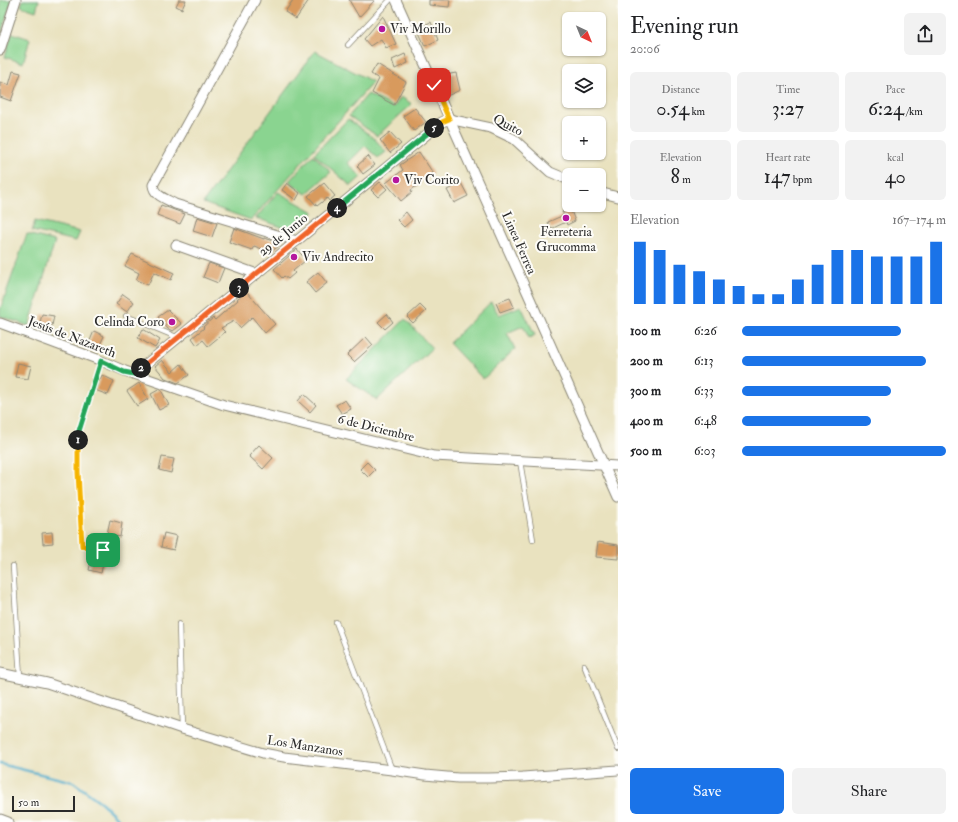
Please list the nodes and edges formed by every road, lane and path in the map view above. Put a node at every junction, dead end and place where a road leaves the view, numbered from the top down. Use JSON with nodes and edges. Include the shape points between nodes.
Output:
{"nodes":[{"id":1,"x":16,"y":0,"type":"edge"},
{"id":2,"x":255,"y":0,"type":"edge"},
{"id":3,"x":390,"y":0,"type":"edge"},
{"id":4,"x":396,"y":0,"type":"edge"},
{"id":5,"x":348,"y":45,"type":"dead end"},
{"id":6,"x":0,"y":50,"type":"edge"},
{"id":7,"x":449,"y":119,"type":"junction"},
{"id":8,"x":562,"y":177,"type":"edge"},
{"id":9,"x":606,"y":194,"type":"edge"},
{"id":10,"x":618,"y":197,"type":"edge"},
{"id":11,"x":297,"y":241,"type":"junction"},
{"id":12,"x":176,"y":245,"type":"dead end"},
{"id":13,"x":257,"y":274,"type":"junction"},
{"id":14,"x":126,"y":316,"type":"dead end"},
{"id":15,"x":0,"y":323,"type":"edge"},
{"id":16,"x":178,"y":338,"type":"junction"},
{"id":17,"x":101,"y":361,"type":"junction"},
{"id":18,"x":134,"y":374,"type":"junction"},
{"id":19,"x":520,"y":461,"type":"junction"},
{"id":20,"x":604,"y":466,"type":"junction"},
{"id":21,"x":618,"y":466,"type":"edge"},
{"id":22,"x":618,"y":497,"type":"edge"},
{"id":23,"x":534,"y":540,"type":"dead end"},
{"id":24,"x":103,"y":550,"type":"dead end"},
{"id":25,"x":13,"y":566,"type":"dead end"},
{"id":26,"x":336,"y":622,"type":"dead end"},
{"id":27,"x":179,"y":624,"type":"dead end"},
{"id":28,"x":584,"y":665,"type":"dead end"},
{"id":29,"x":0,"y":673,"type":"edge"},
{"id":30,"x":20,"y":677,"type":"junction"},
{"id":31,"x":182,"y":729,"type":"junction"},
{"id":32,"x":618,"y":748,"type":"edge"},
{"id":33,"x":392,"y":770,"type":"junction"},
{"id":34,"x":618,"y":770,"type":"edge"},
{"id":35,"x":0,"y":820,"type":"edge"},
{"id":36,"x":8,"y":822,"type":"edge"}],
"edges":[{"from":1,"to":6,"type":"street"},
{"from":2,"to":11,"type":"street","via":[[153,185],[157,194],[175,204]]},
{"from":3,"to":5,"type":"lane"},
{"from":4,"to":7,"type":"street","name":"Linea Ferrea"},
{"from":7,"to":8,"type":"street","name":"Quito","via":[[491,128],[514,139],[550,172]]},
{"from":7,"to":11,"type":"street","name":"29 de Junio","via":[[442,122]]},
{"from":7,"to":20,"type":"street","name":"Linea Ferrea"},
{"from":9,"to":10,"type":"street"},
{"from":11,"to":13,"type":"street","name":"29 de Junio"},
{"from":12,"to":13,"type":"street"},
{"from":13,"to":16,"type":"street","name":"29 de Junio"},
{"from":14,"to":16,"type":"lane"},
{"from":15,"to":17,"type":"street","name":"Jesús de Nazareth"},
{"from":16,"to":18,"type":"street","name":"29 de Junio"},
{"from":17,"to":18,"type":"street","name":"Jesús de Nazareth"},
{"from":17,"to":24,"type":"path","via":[[78,434],[78,472],[82,546]]},
{"from":18,"to":19,"type":"street","name":"6 de Diciembre","via":[[224,405],[434,456]]},
{"from":19,"to":20,"type":"street","name":"6 de Diciembre"},
{"from":19,"to":23,"type":"lane"},
{"from":20,"to":21,"type":"street","name":"6 de Diciembre"},
{"from":20,"to":22,"type":"street","name":"Linea Ferrea"},
{"from":25,"to":30,"type":"lane"},
{"from":26,"to":33,"type":"lane"},
{"from":27,"to":31,"type":"lane"},
{"from":28,"to":32,"type":"lane"},
{"from":29,"to":30,"type":"street","name":"Los Manzanos"},
{"from":30,"to":31,"type":"street","name":"Los Manzanos","via":[[48,683]]},
{"from":31,"to":33,"type":"street","name":"Los Manzanos","via":[[284,758]]},
{"from":33,"to":34,"type":"street","name":"Los Manzanos","via":[[458,778],[523,777]]},
{"from":35,"to":36,"type":"street"}]}
